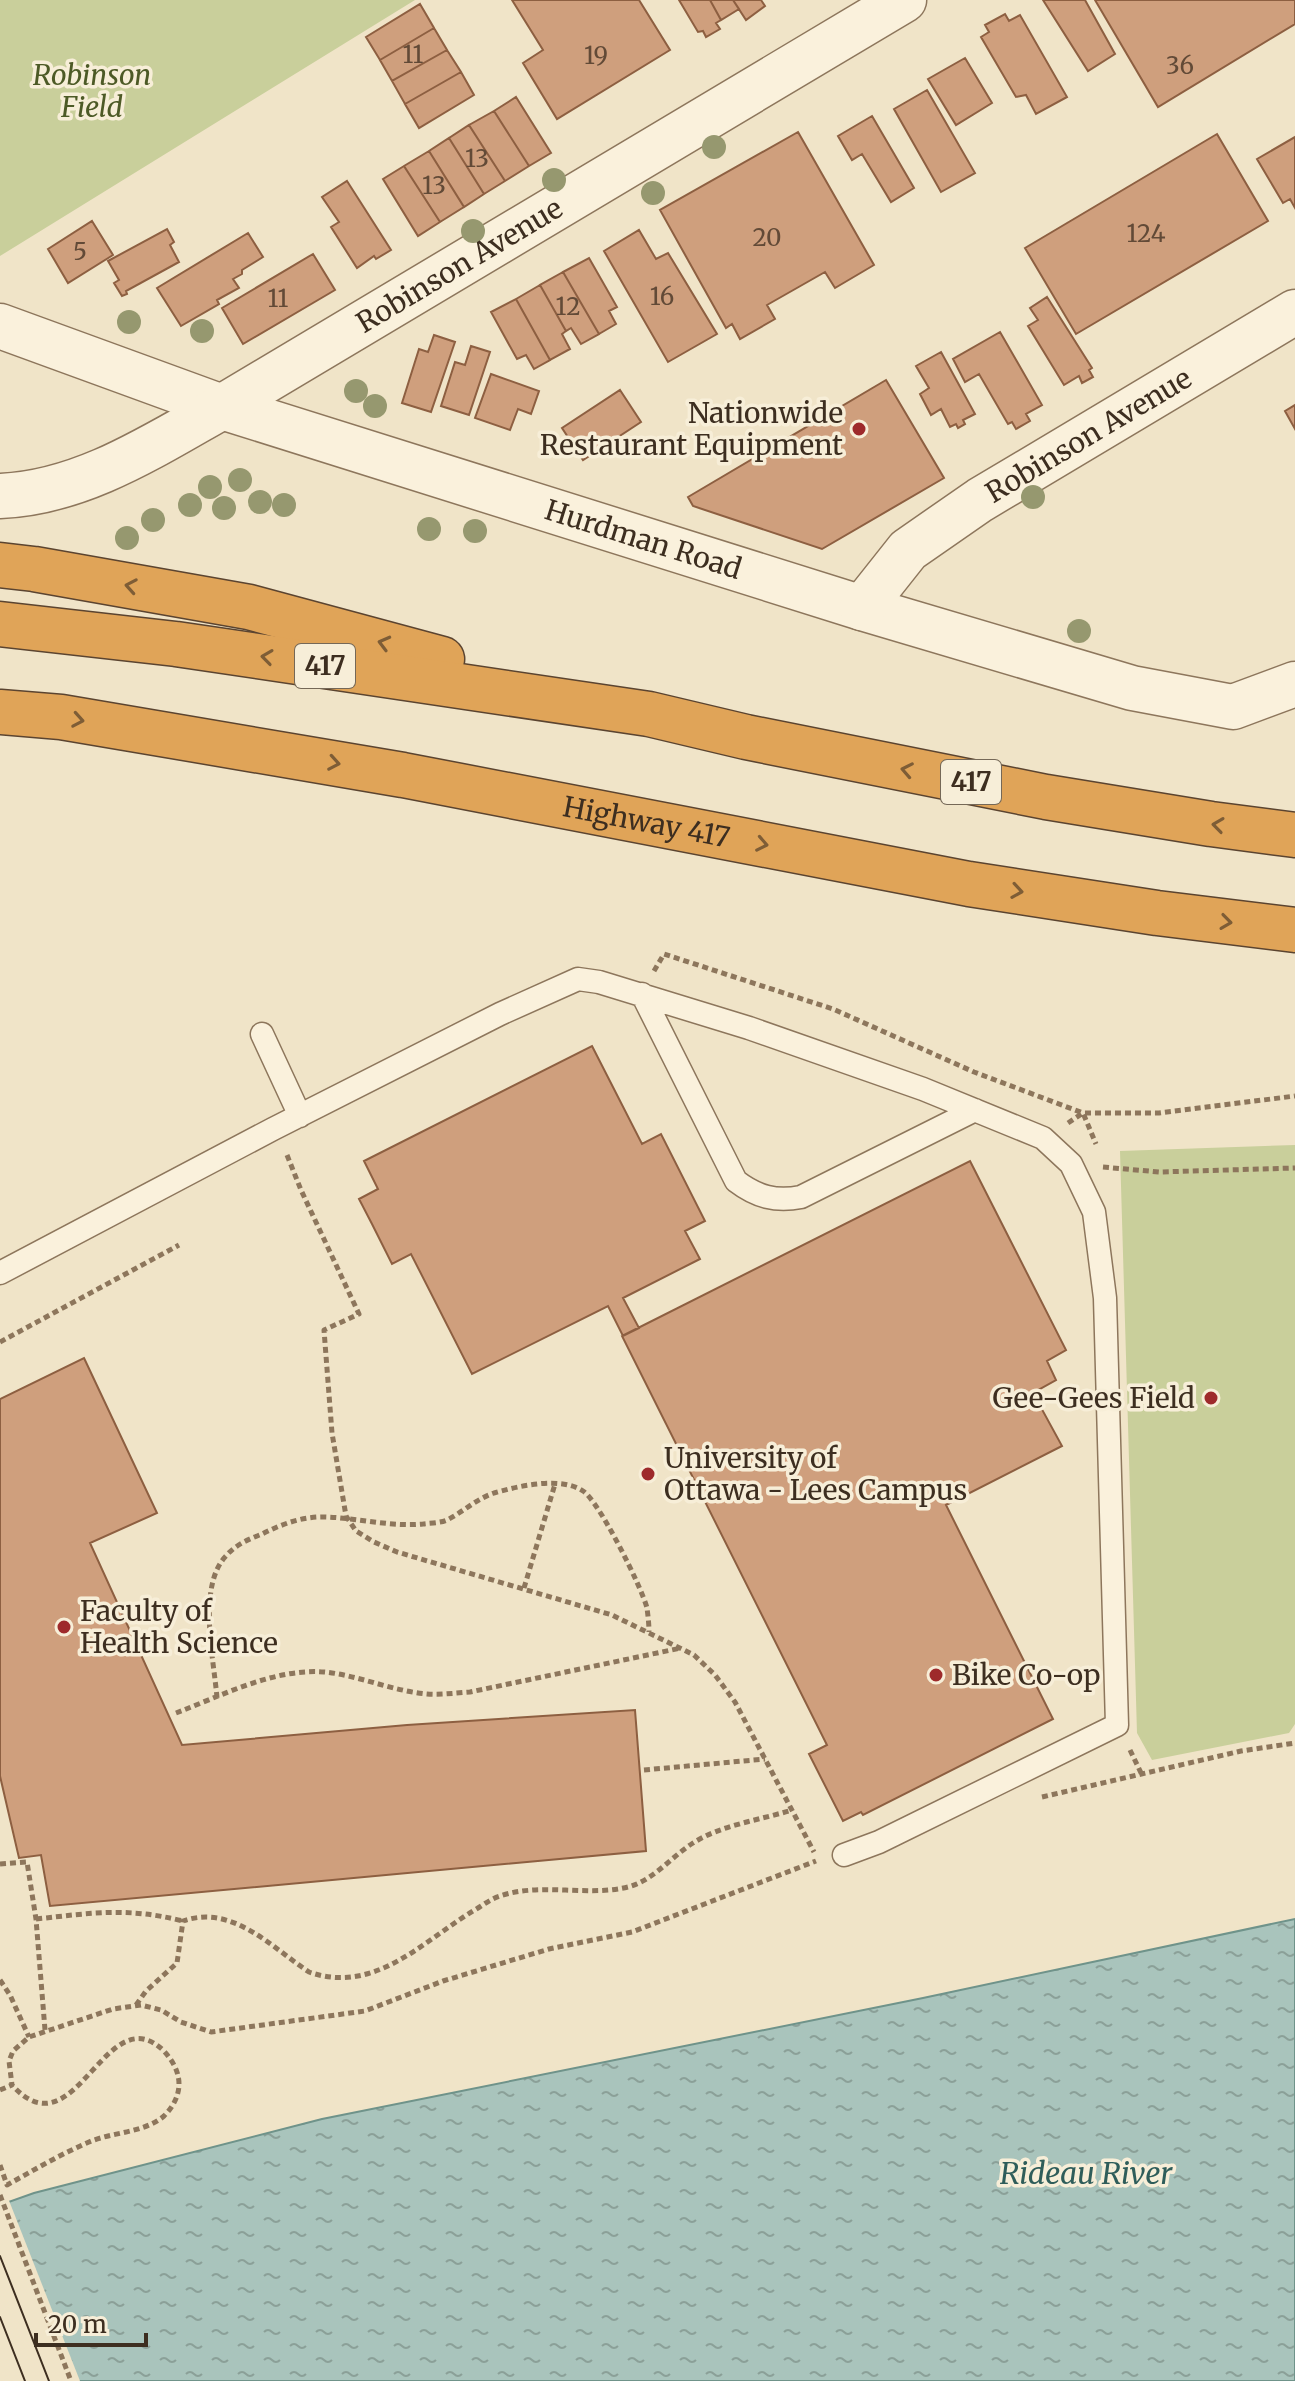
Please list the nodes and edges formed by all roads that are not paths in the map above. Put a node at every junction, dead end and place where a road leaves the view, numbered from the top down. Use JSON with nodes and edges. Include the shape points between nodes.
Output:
{"nodes":[{"id":1,"x":904,"y":0,"type":"edge"},
{"id":2,"x":1295,"y":312,"type":"edge"},
{"id":3,"x":0,"y":326,"type":"edge"},
{"id":4,"x":222,"y":407,"type":"junction"},
{"id":5,"x":0,"y":496,"type":"edge"},
{"id":6,"x":0,"y":565,"type":"edge"},
{"id":7,"x":862,"y":608,"type":"junction"},
{"id":8,"x":0,"y":624,"type":"edge"},
{"id":9,"x":1295,"y":684,"type":"edge"},
{"id":10,"x":0,"y":712,"type":"edge"},
{"id":11,"x":649,"y":714,"type":"junction"},
{"id":12,"x":1295,"y":835,"type":"edge"},
{"id":13,"x":1295,"y":930,"type":"edge"},
{"id":14,"x":642,"y":994,"type":"junction"},
{"id":15,"x":262,"y":1034,"type":"dead end"},
{"id":16,"x":975,"y":1110,"type":"junction"},
{"id":17,"x":300,"y":1116,"type":"junction"},
{"id":18,"x":2,"y":1267,"type":"edge"},
{"id":19,"x":844,"y":1855,"type":"dead end"}],
"edges":[{"from":1,"to":4,"type":"street","name":"Robinson Avenue"},
{"from":2,"to":7,"type":"street","name":"Robinson Avenue","via":[[980,500],[908,550]]},
{"from":3,"to":4,"type":"street","name":"Hurdman Road"},
{"from":4,"to":5,"type":"street","name":"Robinson Avenue","via":[[115,466],[31,495]]},
{"from":4,"to":7,"type":"street","name":"Hurdman Road"},
{"from":11,"to":6,"type":"highway","one_way":true,"via":[[249,607]]},
{"from":7,"to":9,"type":"street","name":"Hurdman Road","via":[[1132,688],[1233,707]]},
{"from":11,"to":8,"type":"highway","number":"417","one_way":true,"via":[[176,644]]},
{"from":10,"to":13,"type":"highway","name":"Highway 417","one_way":true,"via":[[61,717],[403,775],[969,884]]},
{"from":12,"to":11,"type":"highway","number":"417","one_way":true,"via":[[1046,797]]},
{"from":14,"to":16,"type":"lane"},
{"from":14,"to":16,"type":"lane","via":[[736,1181],[768,1199],[801,1197]]},
{"from":14,"to":17,"type":"lane","via":[[578,979]]},
{"from":15,"to":17,"type":"lane"},
{"from":16,"to":19,"type":"lane","via":[[1043,1138],[1071,1164],[1094,1212],[1105,1298],[1117,1725]]},
{"from":17,"to":18,"type":"lane"}]}
